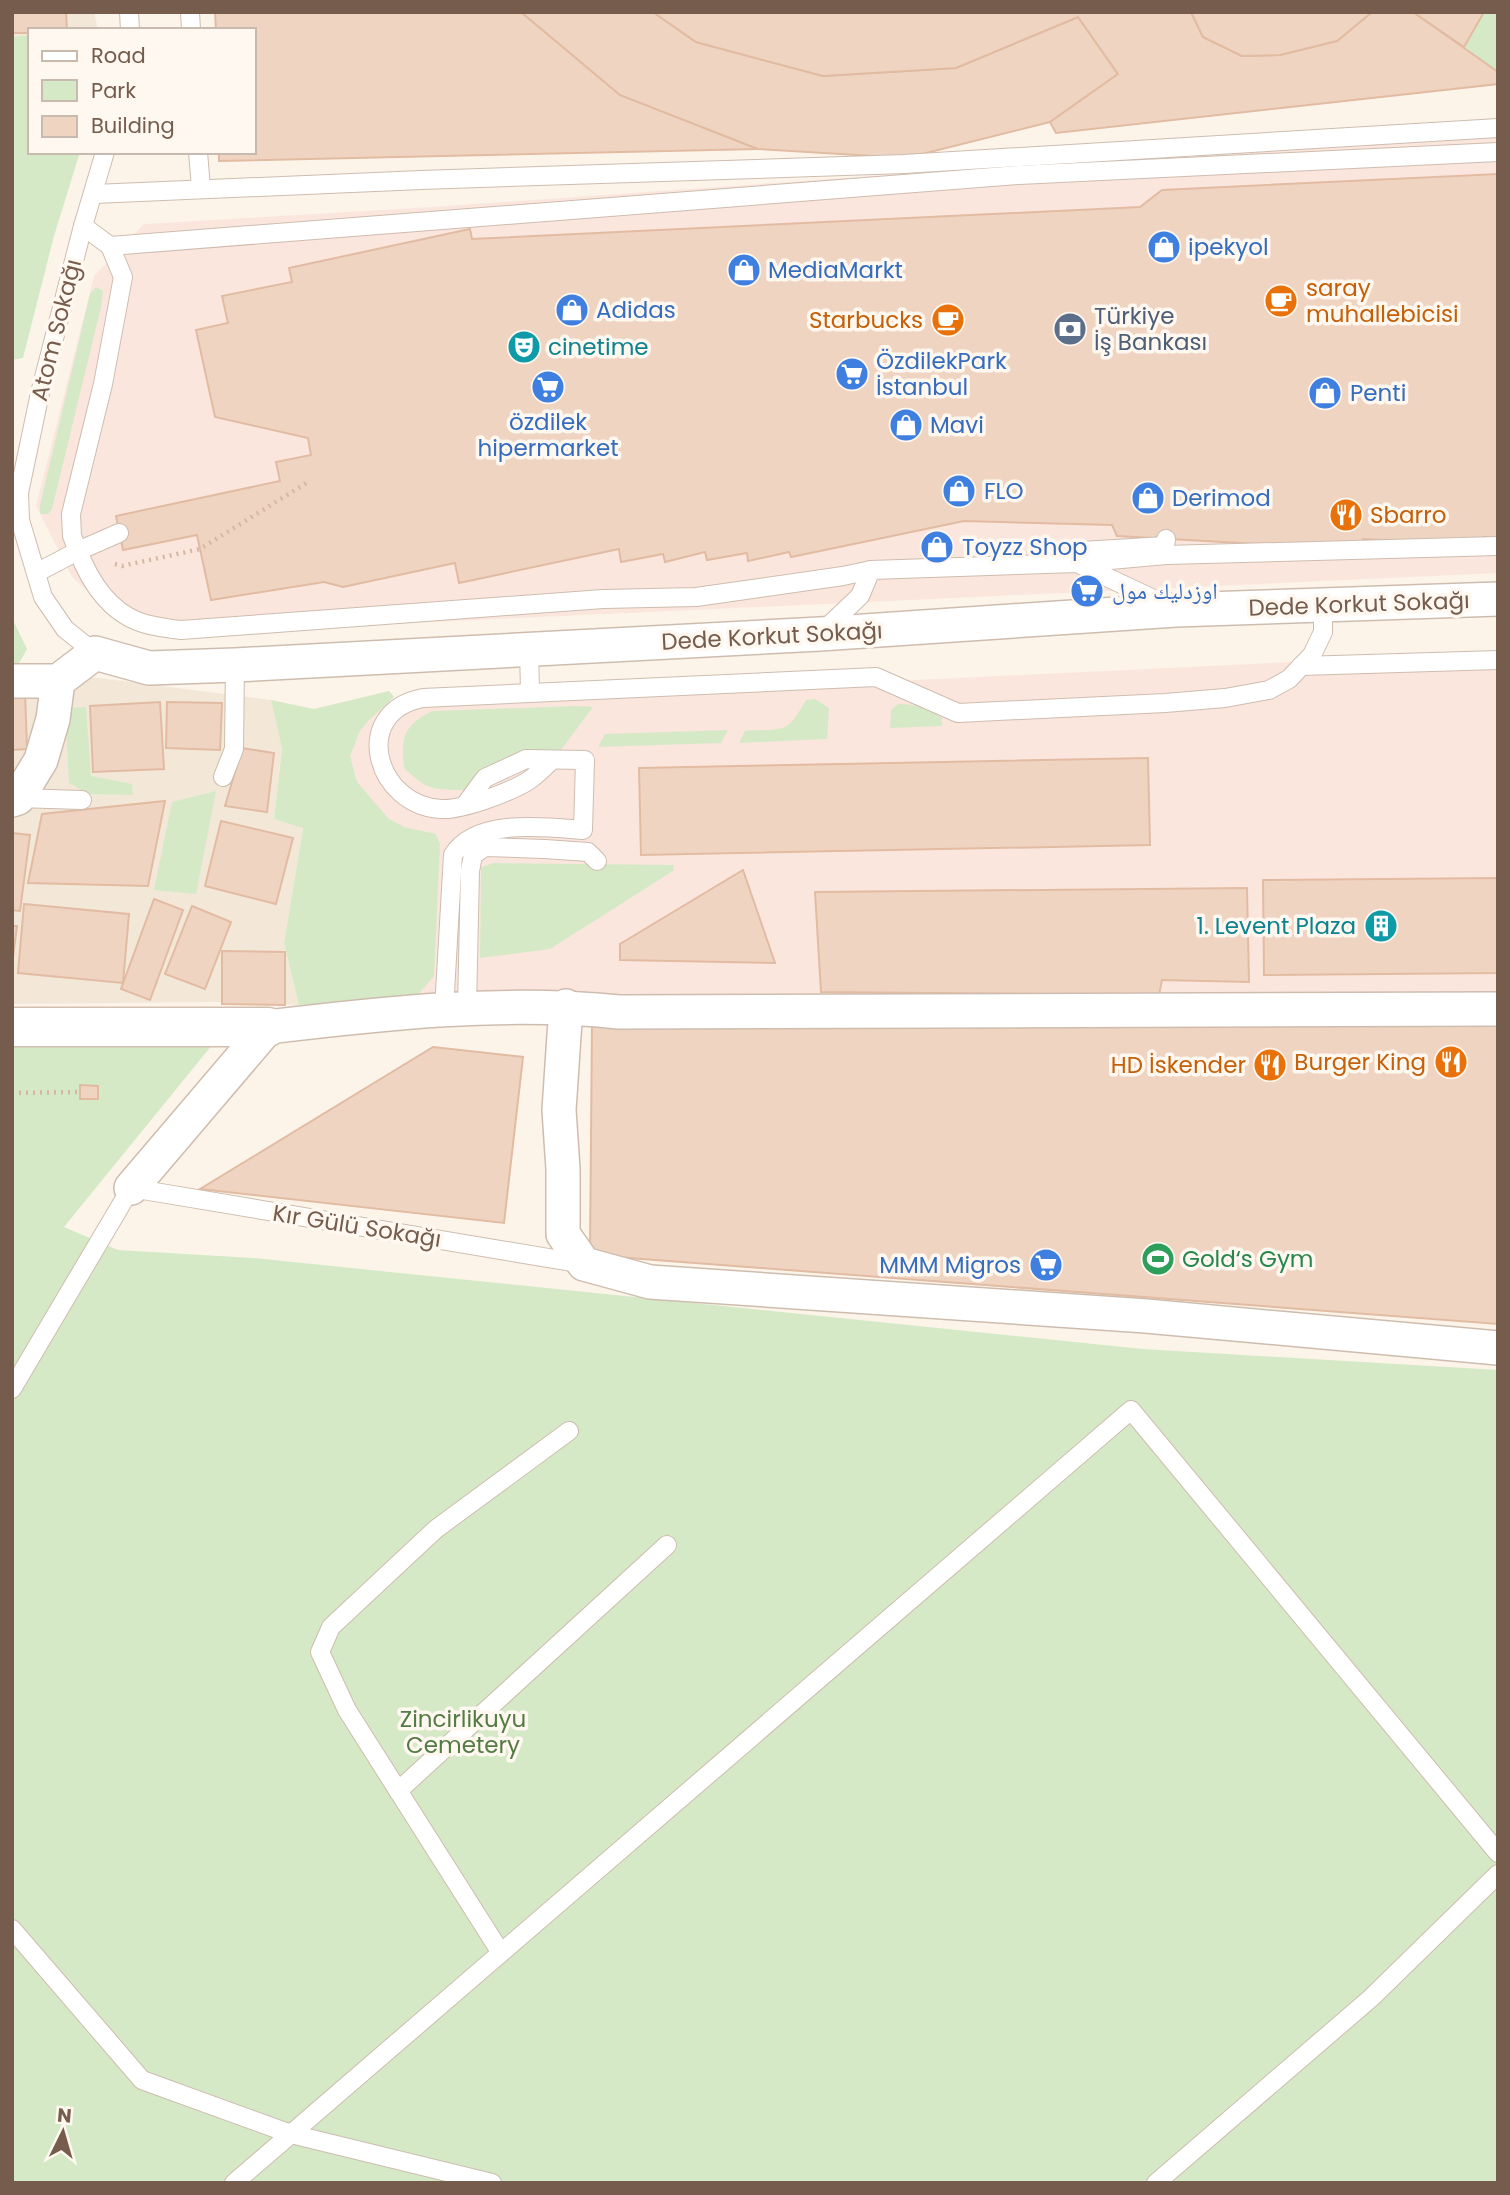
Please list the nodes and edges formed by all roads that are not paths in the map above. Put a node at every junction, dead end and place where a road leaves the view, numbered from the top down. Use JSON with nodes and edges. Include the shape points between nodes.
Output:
{"nodes":[{"id":1,"x":1498,"y":128,"type":"edge"},
{"id":2,"x":1498,"y":152,"type":"edge"},
{"id":3,"x":104,"y":154,"type":"edge"},
{"id":4,"x":198,"y":154,"type":"edge"},
{"id":5,"x":201,"y":188,"type":"junction"},
{"id":6,"x":94,"y":194,"type":"junction"},
{"id":7,"x":83,"y":226,"type":"junction"},
{"id":8,"x":110,"y":246,"type":"junction"},
{"id":9,"x":119,"y":533,"type":"dead end"},
{"id":10,"x":1166,"y":539,"type":"dead end"},
{"id":11,"x":1498,"y":546,"type":"edge"},
{"id":12,"x":78,"y":551,"type":"junction"},
{"id":13,"x":1077,"y":563,"type":"junction"},
{"id":14,"x":871,"y":570,"type":"junction"},
{"id":15,"x":36,"y":573,"type":"junction"},
{"id":16,"x":1498,"y":599,"type":"edge"},
{"id":17,"x":1322,"y":605,"type":"junction"},
{"id":18,"x":1176,"y":610,"type":"junction"},
{"id":19,"x":820,"y":634,"type":"junction"},
{"id":20,"x":529,"y":649,"type":"junction"},
{"id":21,"x":95,"y":653,"type":"junction"},
{"id":22,"x":1498,"y":660,"type":"edge"},
{"id":23,"x":235,"y":665,"type":"junction"},
{"id":24,"x":1301,"y":667,"type":"junction"},
{"id":25,"x":12,"y":681,"type":"edge"},
{"id":26,"x":58,"y":681,"type":"junction"},
{"id":27,"x":530,"y":692,"type":"junction"},
{"id":28,"x":223,"y":777,"type":"dead end"},
{"id":29,"x":15,"y":799,"type":"edge"},
{"id":30,"x":82,"y":800,"type":"dead end"},
{"id":31,"x":597,"y":861,"type":"dead end"},
{"id":32,"x":566,"y":1006,"type":"junction"},
{"id":33,"x":455,"y":1008,"type":"junction"},
{"id":34,"x":1498,"y":1009,"type":"edge"},
{"id":35,"x":12,"y":1027,"type":"edge"},
{"id":36,"x":268,"y":1027,"type":"junction"},
{"id":37,"x":131,"y":1188,"type":"junction"},
{"id":38,"x":584,"y":1264,"type":"junction"},
{"id":39,"x":1498,"y":1348,"type":"edge"},
{"id":40,"x":12,"y":1389,"type":"edge"},
{"id":41,"x":569,"y":1431,"type":"dead end"},
{"id":42,"x":667,"y":1545,"type":"dead end"},
{"id":43,"x":398,"y":1791,"type":"junction"},
{"id":44,"x":1498,"y":1853,"type":"edge"},
{"id":45,"x":1498,"y":1874,"type":"edge"},
{"id":46,"x":12,"y":1929,"type":"edge"},
{"id":47,"x":500,"y":1953,"type":"junction"},
{"id":48,"x":291,"y":2134,"type":"junction"},
{"id":49,"x":234,"y":2183,"type":"edge"},
{"id":50,"x":492,"y":2183,"type":"edge"},
{"id":51,"x":1156,"y":2183,"type":"edge"}],
"edges":[{"from":1,"to":5,"type":"lane","via":[[904,164]]},
{"from":2,"to":8,"type":"lane","via":[[1019,175]]},
{"from":3,"to":6,"type":"lane","name":"Atom Sokağı"},
{"from":4,"to":5,"type":"lane"},
{"from":5,"to":6,"type":"lane"},
{"from":6,"to":7,"type":"lane","name":"Atom Sokağı"},
{"from":7,"to":8,"type":"lane"},
{"from":7,"to":15,"type":"lane","name":"Atom Sokağı","via":[[19,493],[20,520]]},
{"from":8,"to":12,"type":"lane","via":[[123,277],[71,514]]},
{"from":9,"to":12,"type":"lane"},
{"from":10,"to":13,"type":"lane","via":[[1165,546],[1082,551]]},
{"from":11,"to":13,"type":"lane","via":[[1166,555]]},
{"from":12,"to":14,"type":"lane","via":[[88,574],[117,609],[147,625],[181,630],[603,599],[696,597]]},
{"from":12,"to":15,"type":"lane"},
{"from":13,"to":14,"type":"lane"},
{"from":13,"to":18,"type":"lane"},
{"from":14,"to":19,"type":"lane","via":[[860,596]]},
{"from":15,"to":21,"type":"lane","name":"Atom Sokağı","via":[[43,597],[65,629]]},
{"from":16,"to":17,"type":"street","name":"Dede Korkut Sokağı"},
{"from":17,"to":18,"type":"street","name":"Dede Korkut Sokağı"},
{"from":17,"to":24,"type":"lane","via":[[1323,632]]},
{"from":18,"to":19,"type":"street","name":"Dede Korkut Sokağı"},
{"from":19,"to":20,"type":"street","name":"Dede Korkut Sokağı"},
{"from":20,"to":23,"type":"street","name":"Dede Korkut Sokağı"},
{"from":20,"to":27,"type":"lane"},
{"from":21,"to":23,"type":"street","name":"Dede Korkut Sokağı","via":[[149,668]]},
{"from":21,"to":26,"type":"street"},
{"from":22,"to":24,"type":"lane"},
{"from":23,"to":28,"type":"lane","via":[[234,749]]},
{"from":24,"to":27,"type":"lane","via":[[1269,690],[1225,698],[958,713],[876,677]]},
{"from":25,"to":26,"type":"street"},
{"from":26,"to":29,"type":"street","via":[[41,760]]},
{"from":27,"to":33,"type":"lane","via":[[407,701],[379,733],[386,777],[405,797],[444,810],[465,805],[485,778],[526,759],[586,760],[583,830],[504,829],[472,837],[453,855]]},
{"from":29,"to":30,"type":"lane"},
{"from":31,"to":33,"type":"lane","via":[[587,852],[545,849],[485,847],[473,855]]},
{"from":32,"to":33,"type":"street"},
{"from":32,"to":34,"type":"street","via":[[619,1012]]},
{"from":32,"to":38,"type":"street","via":[[559,1110],[563,1234]]},
{"from":33,"to":36,"type":"street"},
{"from":35,"to":36,"type":"main road"},
{"from":36,"to":37,"type":"street"},
{"from":37,"to":38,"type":"lane","name":"Kır Gülü Sokağı"},
{"from":37,"to":40,"type":"lane"},
{"from":38,"to":39,"type":"street","via":[[650,1282],[1146,1316]]},
{"from":41,"to":43,"type":"lane","via":[[436,1529],[331,1627],[320,1652],[348,1710]]},
{"from":42,"to":43,"type":"lane"},
{"from":43,"to":47,"type":"lane"},
{"from":44,"to":47,"type":"lane","via":[[1131,1410]]},
{"from":45,"to":51,"type":"lane","via":[[1371,1998]]},
{"from":46,"to":48,"type":"lane","via":[[142,2080]]},
{"from":47,"to":48,"type":"lane"},
{"from":48,"to":49,"type":"lane"},
{"from":48,"to":50,"type":"lane"}]}
